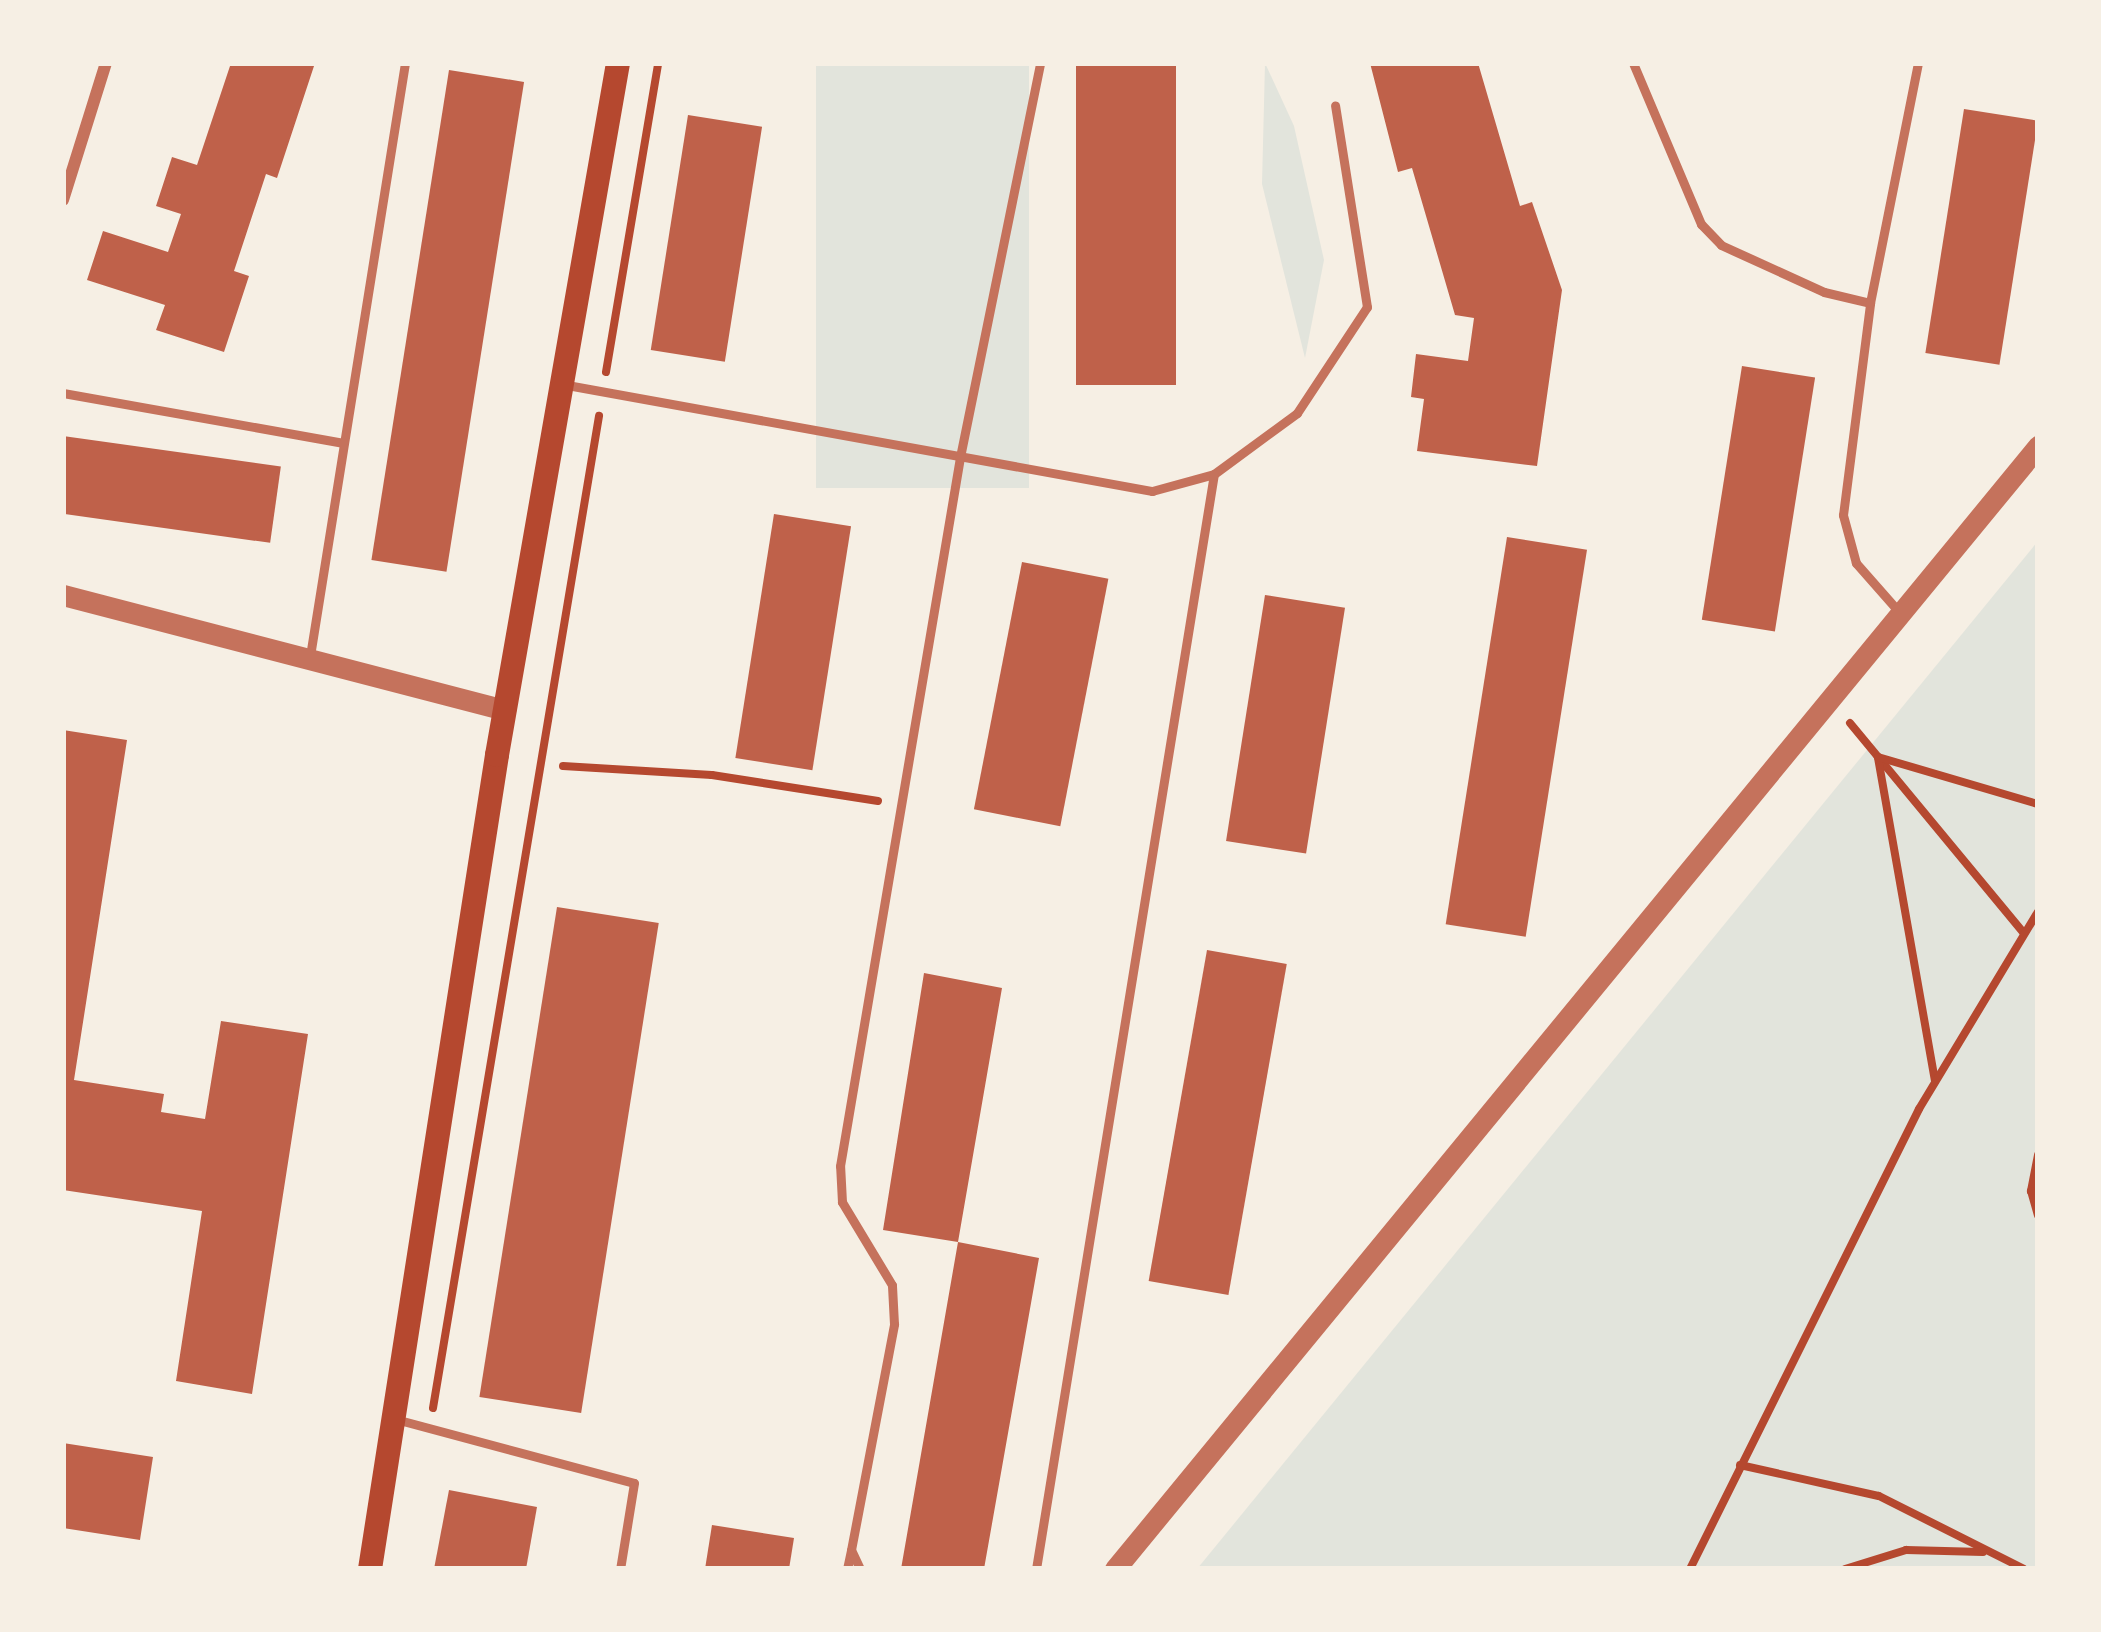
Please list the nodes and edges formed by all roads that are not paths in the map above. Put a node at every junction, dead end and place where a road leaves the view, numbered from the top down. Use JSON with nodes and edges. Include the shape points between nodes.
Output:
{"nodes":[{"id":1,"x":106,"y":63,"type":"edge"},
{"id":2,"x":405,"y":63,"type":"edge"},
{"id":3,"x":618,"y":63,"type":"edge"},
{"id":4,"x":1040,"y":63,"type":"edge"},
{"id":5,"x":1634,"y":63,"type":"edge"},
{"id":6,"x":1918,"y":63,"type":"edge"},
{"id":7,"x":1334,"y":106,"type":"dead end"},
{"id":8,"x":63,"y":200,"type":"edge"},
{"id":9,"x":1870,"y":303,"type":"junction"},
{"id":10,"x":562,"y":384,"type":"junction"},
{"id":11,"x":63,"y":394,"type":"edge"},
{"id":12,"x":344,"y":443,"type":"junction"},
{"id":13,"x":2038,"y":446,"type":"edge"},
{"id":14,"x":960,"y":457,"type":"junction"},
{"id":15,"x":1214,"y":474,"type":"junction"},
{"id":16,"x":63,"y":595,"type":"edge"},
{"id":17,"x":1900,"y":613,"type":"junction"},
{"id":18,"x":310,"y":659,"type":"junction"},
{"id":19,"x":506,"y":710,"type":"junction"},
{"id":20,"x":396,"y":1419,"type":"junction"},
{"id":21,"x":851,"y":1550,"type":"junction"},
{"id":22,"x":370,"y":1569,"type":"edge"},
{"id":23,"x":620,"y":1569,"type":"edge"},
{"id":24,"x":847,"y":1569,"type":"edge"},
{"id":25,"x":860,"y":1569,"type":"edge"},
{"id":26,"x":1036,"y":1569,"type":"edge"},
{"id":27,"x":1115,"y":1569,"type":"edge"}],
"edges":[{"from":1,"to":8,"type":"street"},
{"from":2,"to":12,"type":"lane"},
{"from":3,"to":10,"type":"main road"},
{"from":4,"to":14,"type":"lane"},
{"from":5,"to":9,"type":"lane","via":[[1701,224],[1721,245],[1825,292]]},
{"from":6,"to":9,"type":"lane"},
{"from":7,"to":15,"type":"lane","via":[[1366,307],[1297,413]]},
{"from":9,"to":17,"type":"lane","via":[[1843,515],[1856,562]]},
{"from":10,"to":14,"type":"lane"},
{"from":10,"to":19,"type":"main road"},
{"from":11,"to":12,"type":"lane"},
{"from":12,"to":18,"type":"lane"},
{"from":13,"to":17,"type":"street"},
{"from":14,"to":15,"type":"lane","via":[[1152,491]]},
{"from":14,"to":21,"type":"lane","via":[[840,1166],[842,1202],[892,1285],[894,1324]]},
{"from":15,"to":26,"type":"lane"},
{"from":16,"to":18,"type":"street"},
{"from":17,"to":27,"type":"street"},
{"from":18,"to":19,"type":"street"},
{"from":19,"to":20,"type":"main road"},
{"from":20,"to":22,"type":"main road"},
{"from":20,"to":23,"type":"lane","via":[[634,1483]]},
{"from":21,"to":24,"type":"lane"},
{"from":21,"to":25,"type":"lane"}]}
